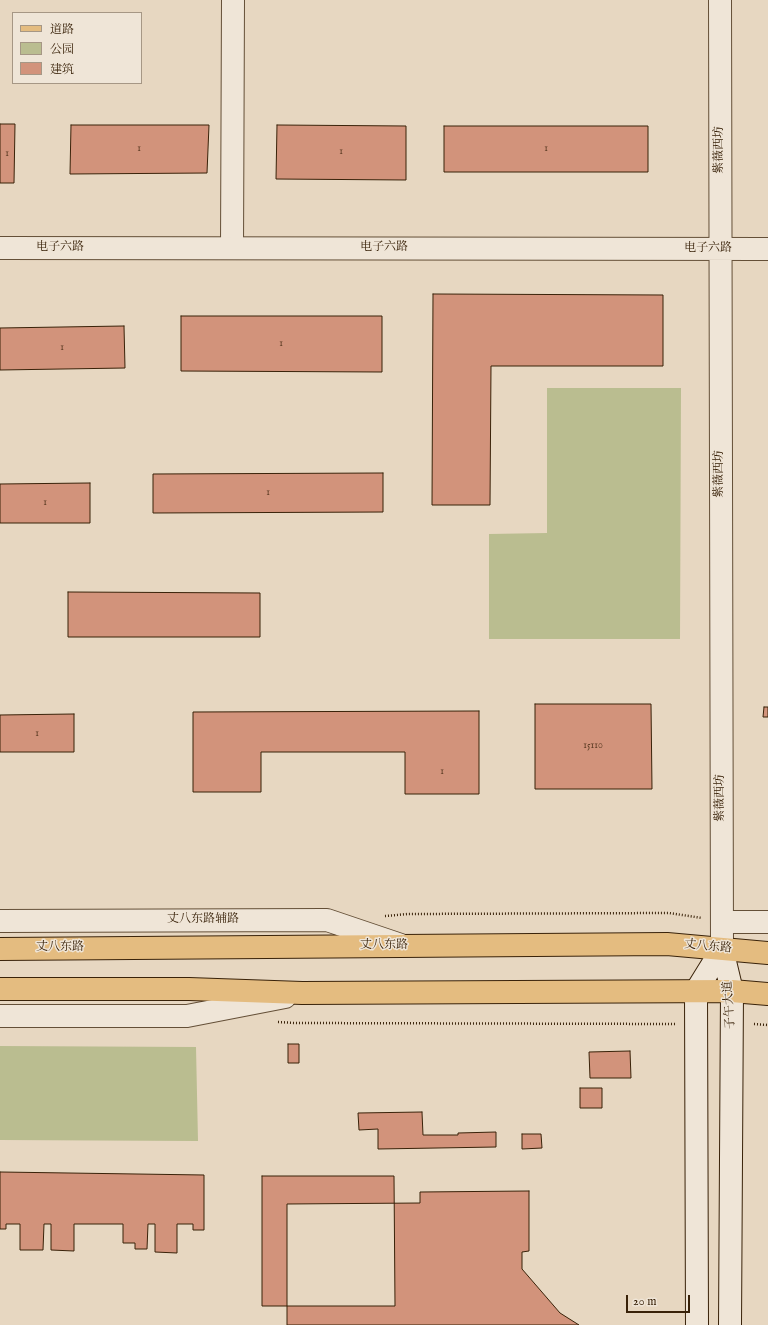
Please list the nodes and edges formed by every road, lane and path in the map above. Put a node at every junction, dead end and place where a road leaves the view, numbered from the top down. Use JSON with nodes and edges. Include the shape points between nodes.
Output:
{"nodes":[{"id":1,"x":233,"y":0,"type":"edge"},
{"id":2,"x":720,"y":0,"type":"edge"},
{"id":3,"x":0,"y":248,"type":"edge"},
{"id":4,"x":232,"y":248,"type":"junction"},
{"id":5,"x":768,"y":249,"type":"edge"},
{"id":6,"x":720,"y":250,"type":"junction"},
{"id":7,"x":378,"y":916,"type":"dead end"},
{"id":8,"x":0,"y":921,"type":"edge"},
{"id":9,"x":722,"y":922,"type":"junction"},
{"id":10,"x":768,"y":922,"type":"edge"},
{"id":11,"x":402,"y":946,"type":"junction"},
{"id":12,"x":0,"y":948,"type":"edge"},
{"id":13,"x":722,"y":949,"type":"junction"},
{"id":14,"x":768,"y":953,"type":"edge"},
{"id":15,"x":0,"y":989,"type":"edge"},
{"id":16,"x":696,"y":992,"type":"junction"},
{"id":17,"x":732,"y":992,"type":"junction"},
{"id":18,"x":302,"y":993,"type":"junction"},
{"id":19,"x":768,"y":994,"type":"edge"},
{"id":20,"x":0,"y":1016,"type":"edge"},
{"id":21,"x":272,"y":1022,"type":"dead end"},
{"id":22,"x":696,"y":1024,"type":"junction"},
{"id":23,"x":732,"y":1024,"type":"junction"},
{"id":24,"x":768,"y":1024,"type":"edge"},
{"id":25,"x":697,"y":1325,"type":"edge"},
{"id":26,"x":730,"y":1325,"type":"edge"}],
"edges":[{"from":1,"to":4,"type":"street"},
{"from":2,"to":6,"type":"street","name":"紫薇西坊"},
{"from":3,"to":4,"type":"street","name":"电子六路"},
{"from":4,"to":6,"type":"street","name":"电子六路"},
{"from":5,"to":6,"type":"street","name":"电子六路"},
{"from":6,"to":9,"type":"street","name":"紫薇西坊"},
{"from":7,"to":9,"type":"path","via":[[669,913]]},
{"from":8,"to":11,"type":"street","name":"丈八东路辅路","via":[[327,920]]},
{"from":9,"to":10,"type":"street"},
{"from":9,"to":13,"type":"street","name":"紫薇西坊"},
{"from":11,"to":12,"type":"main road","name":"丈八东路"},
{"from":11,"to":13,"type":"main road","name":"丈八东路","via":[[667,944]]},
{"from":13,"to":14,"type":"main road","name":"丈八东路"},
{"from":13,"to":16,"type":"street","name":"子午大道"},
{"from":13,"to":17,"type":"street","name":"子午大道"},
{"from":15,"to":18,"type":"main road","via":[[189,989]]},
{"from":16,"to":17,"type":"main road"},
{"from":16,"to":18,"type":"main road"},
{"from":16,"to":22,"type":"street"},
{"from":17,"to":19,"type":"main road"},
{"from":17,"to":23,"type":"street","name":"子午大道"},
{"from":18,"to":20,"type":"street","via":[[187,1016]]},
{"from":21,"to":22,"type":"path"},
{"from":22,"to":25,"type":"street"},
{"from":23,"to":24,"type":"path"},
{"from":23,"to":26,"type":"street","name":"子午大道"}]}
